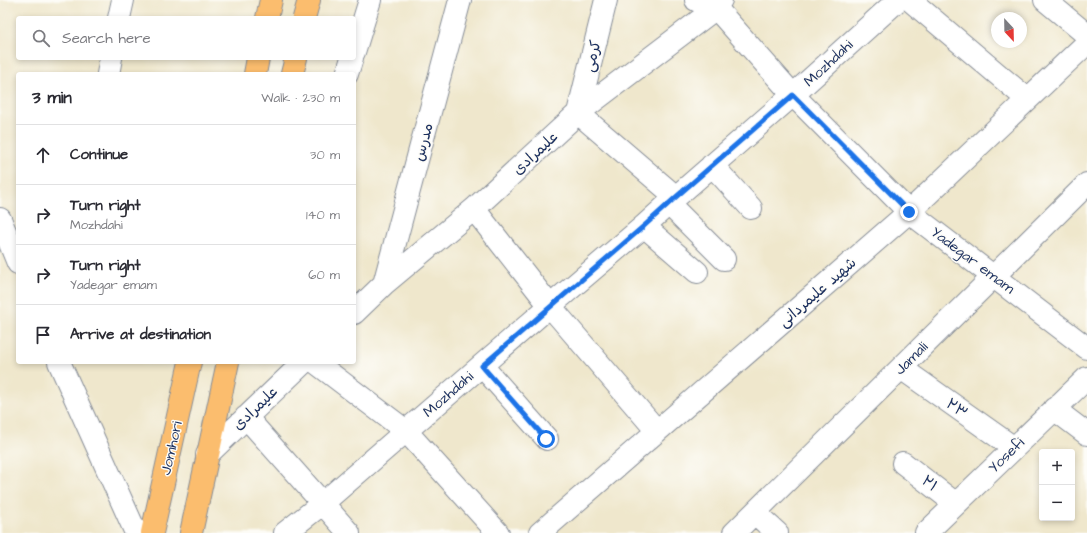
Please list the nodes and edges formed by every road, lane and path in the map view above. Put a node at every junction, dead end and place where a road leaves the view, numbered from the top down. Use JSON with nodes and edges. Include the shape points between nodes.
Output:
{"nodes":[{"id":1,"x":123,"y":0,"type":"edge"},
{"id":2,"x":271,"y":0,"type":"edge"},
{"id":3,"x":308,"y":0,"type":"edge"},
{"id":4,"x":370,"y":0,"type":"edge"},
{"id":5,"x":460,"y":0,"type":"edge"},
{"id":6,"x":606,"y":0,"type":"edge"},
{"id":7,"x":696,"y":0,"type":"edge"},
{"id":8,"x":910,"y":0,"type":"edge"},
{"id":9,"x":1045,"y":0,"type":"edge"},
{"id":10,"x":887,"y":3,"type":"edge"},
{"id":11,"x":718,"y":4,"type":"edge"},
{"id":12,"x":119,"y":16,"type":"edge"},
{"id":13,"x":267,"y":16,"type":"edge"},
{"id":14,"x":304,"y":16,"type":"edge"},
{"id":15,"x":1087,"y":35,"type":"edge"},
{"id":16,"x":1087,"y":43,"type":"edge"},
{"id":17,"x":356,"y":46,"type":"edge"},
{"id":18,"x":111,"y":60,"type":"edge"},
{"id":19,"x":258,"y":60,"type":"edge"},
{"id":20,"x":296,"y":60,"type":"edge"},
{"id":21,"x":351,"y":60,"type":"edge"},
{"id":22,"x":108,"y":72,"type":"edge"},
{"id":23,"x":255,"y":72,"type":"edge"},
{"id":24,"x":292,"y":72,"type":"edge"},
{"id":25,"x":348,"y":72,"type":"edge"},
{"id":26,"x":793,"y":95,"type":"junction"},
{"id":27,"x":1027,"y":99,"type":"junction"},
{"id":28,"x":578,"y":113,"type":"junction"},
{"id":29,"x":712,"y":165,"type":"junction"},
{"id":30,"x":1087,"y":184,"type":"edge"},
{"id":31,"x":672,"y":201,"type":"junction"},
{"id":32,"x":751,"y":208,"type":"dead end"},
{"id":33,"x":474,"y":209,"type":"junction"},
{"id":34,"x":909,"y":212,"type":"junction"},
{"id":35,"x":0,"y":219,"type":"edge"},
{"id":36,"x":644,"y":226,"type":"junction"},
{"id":37,"x":16,"y":258,"type":"edge"},
{"id":38,"x":724,"y":259,"type":"dead end"},
{"id":39,"x":697,"y":272,"type":"dead end"},
{"id":40,"x":994,"y":276,"type":"junction"},
{"id":41,"x":384,"y":284,"type":"junction"},
{"id":42,"x":550,"y":306,"type":"junction"},
{"id":43,"x":356,"y":311,"type":"edge"},
{"id":44,"x":1087,"y":348,"type":"edge"},
{"id":45,"x":60,"y":364,"type":"edge"},
{"id":46,"x":190,"y":364,"type":"edge"},
{"id":47,"x":228,"y":364,"type":"edge"},
{"id":48,"x":302,"y":364,"type":"edge"},
{"id":49,"x":318,"y":364,"type":"edge"},
{"id":50,"x":482,"y":366,"type":"junction"},
{"id":51,"x":901,"y":368,"type":"junction"},
{"id":52,"x":1087,"y":378,"type":"edge"},
{"id":53,"x":1054,"y":409,"type":"junction"},
{"id":54,"x":246,"y":417,"type":"junction"},
{"id":55,"x":406,"y":431,"type":"junction"},
{"id":56,"x":657,"y":431,"type":"junction"},
{"id":57,"x":1087,"y":434,"type":"edge"},
{"id":58,"x":546,"y":439,"type":"dead end"},
{"id":59,"x":1014,"y":448,"type":"junction"},
{"id":60,"x":207,"y":455,"type":"junction"},
{"id":61,"x":903,"y":463,"type":"dead end"},
{"id":62,"x":323,"y":503,"type":"junction"},
{"id":63,"x":956,"y":504,"type":"junction"},
{"id":64,"x":755,"y":513,"type":"junction"},
{"id":65,"x":136,"y":533,"type":"edge"},
{"id":66,"x":152,"y":533,"type":"edge"},
{"id":67,"x":190,"y":533,"type":"edge"},
{"id":68,"x":285,"y":533,"type":"edge"},
{"id":69,"x":349,"y":533,"type":"edge"},
{"id":70,"x":498,"y":533,"type":"edge"},
{"id":71,"x":540,"y":533,"type":"edge"},
{"id":72,"x":734,"y":533,"type":"edge"},
{"id":73,"x":777,"y":533,"type":"edge"},
{"id":74,"x":926,"y":533,"type":"edge"}],
"edges":[{"from":1,"to":12,"type":"street"},
{"from":2,"to":13,"type":"main road"},
{"from":3,"to":14,"type":"main road"},
{"from":4,"to":17,"type":"street"},
{"from":5,"to":41,"type":"street","name":"مدرس"},
{"from":6,"to":28,"type":"street","name":"کرمی"},
{"from":7,"to":11,"type":"street"},
{"from":8,"to":27,"type":"street"},
{"from":9,"to":15,"type":"street"},
{"from":10,"to":26,"type":"street","name":"Mozhdahi"},
{"from":11,"to":26,"type":"street","name":"Yadegar emam"},
{"from":11,"to":28,"type":"street","name":"علیمرادی"},
{"from":16,"to":27,"type":"street","name":"شهید علیمردانی"},
{"from":18,"to":22,"type":"street"},
{"from":19,"to":23,"type":"main road"},
{"from":20,"to":24,"type":"main road"},
{"from":21,"to":25,"type":"street"},
{"from":26,"to":29,"type":"street","name":"Mozhdahi"},
{"from":26,"to":34,"type":"street","name":"Yadegar emam"},
{"from":27,"to":34,"type":"street","name":"شهید علیمردانی"},
{"from":28,"to":31,"type":"street"},
{"from":28,"to":33,"type":"street","name":"علیمرادی"},
{"from":29,"to":31,"type":"street","name":"Mozhdahi"},
{"from":29,"to":32,"type":"street"},
{"from":30,"to":40,"type":"street","name":"Jamali"},
{"from":31,"to":36,"type":"street","name":"Mozhdahi"},
{"from":31,"to":38,"type":"street"},
{"from":33,"to":41,"type":"street","name":"علیمرادی"},
{"from":33,"to":42,"type":"street"},
{"from":34,"to":40,"type":"street","name":"Yadegar emam"},
{"from":34,"to":56,"type":"street","name":"شهید علیمردانی"},
{"from":35,"to":37,"type":"street"},
{"from":36,"to":39,"type":"street"},
{"from":36,"to":42,"type":"street","name":"Mozhdahi"},
{"from":40,"to":44,"type":"street","name":"Yadegar emam"},
{"from":40,"to":51,"type":"street","name":"Jamali"},
{"from":41,"to":43,"type":"street","name":"علیمرادی"},
{"from":42,"to":50,"type":"street","name":"Mozhdahi"},
{"from":42,"to":56,"type":"street"},
{"from":45,"to":65,"type":"street"},
{"from":46,"to":66,"type":"main road","name":"Jomhori"},
{"from":47,"to":60,"type":"main road"},
{"from":48,"to":54,"type":"street","name":"علیمرادی"},
{"from":49,"to":55,"type":"street"},
{"from":50,"to":55,"type":"street","name":"Mozhdahi"},
{"from":50,"to":58,"type":"street"},
{"from":51,"to":59,"type":"street","name":"۲۳"},
{"from":51,"to":64,"type":"street","name":"Jamali"},
{"from":52,"to":53,"type":"street","name":"Yosefi"},
{"from":53,"to":57,"type":"street"},
{"from":53,"to":59,"type":"street","name":"Yosefi"},
{"from":54,"to":60,"type":"street","name":"علیمرادی"},
{"from":54,"to":62,"type":"street"},
{"from":55,"to":62,"type":"street","name":"Mozhdahi"},
{"from":55,"to":70,"type":"street"},
{"from":56,"to":71,"type":"street","name":"شهید علیمردانی"},
{"from":59,"to":63,"type":"street","name":"Yosefi"},
{"from":60,"to":67,"type":"main road"},
{"from":61,"to":63,"type":"street","name":"۲۱"},
{"from":62,"to":68,"type":"street","name":"Mozhdahi"},
{"from":62,"to":69,"type":"street"},
{"from":63,"to":74,"type":"street","name":"Yosefi"},
{"from":64,"to":72,"type":"street","name":"Jamali"},
{"from":64,"to":73,"type":"street"}]}
